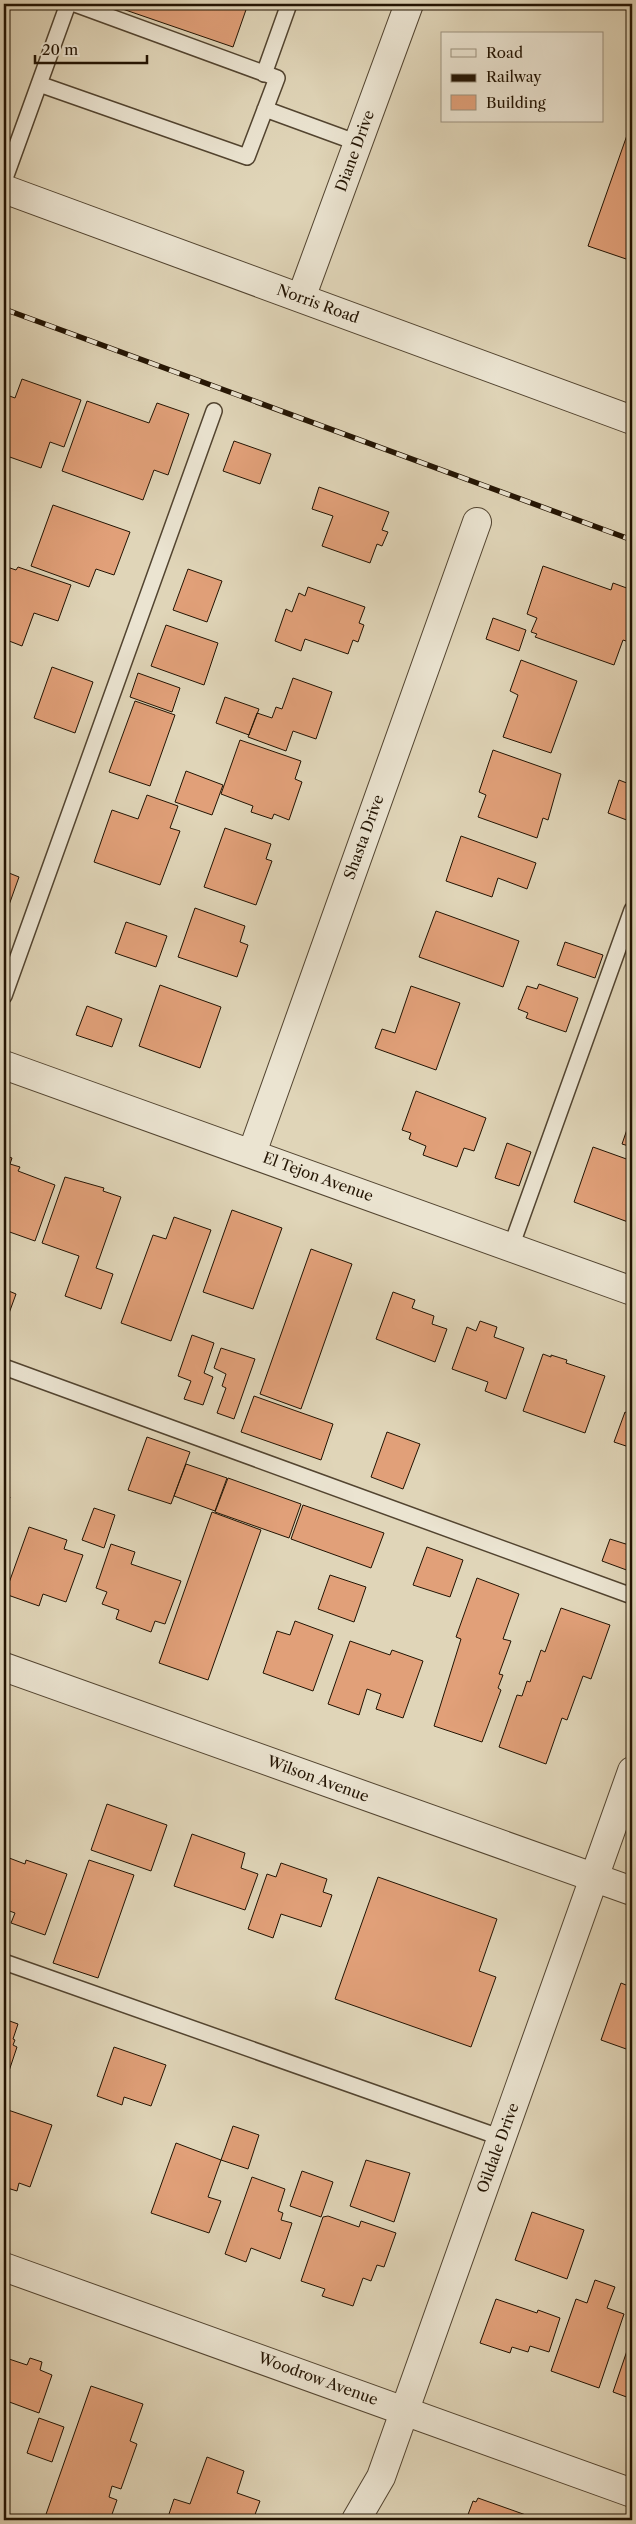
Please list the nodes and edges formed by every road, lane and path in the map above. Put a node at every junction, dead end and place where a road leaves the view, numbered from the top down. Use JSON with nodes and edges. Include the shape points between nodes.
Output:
{"nodes":[{"id":1,"x":68,"y":4,"type":"edge"},
{"id":2,"x":75,"y":4,"type":"edge"},
{"id":3,"x":289,"y":4,"type":"edge"},
{"id":4,"x":410,"y":4,"type":"edge"},
{"id":5,"x":264,"y":74,"type":"junction"},
{"id":6,"x":39,"y":84,"type":"junction"},
{"id":7,"x":265,"y":109,"type":"junction"},
{"id":8,"x":358,"y":143,"type":"junction"},
{"id":9,"x":4,"y":181,"type":"edge"},
{"id":10,"x":4,"y":189,"type":"edge"},
{"id":11,"x":301,"y":298,"type":"junction"},
{"id":12,"x":214,"y":411,"type":"dead end"},
{"id":13,"x":632,"y":420,"type":"edge"},
{"id":14,"x":477,"y":522,"type":"dead end"},
{"id":15,"x":632,"y":910,"type":"edge"},
{"id":16,"x":4,"y":996,"type":"edge"},
{"id":17,"x":4,"y":1065,"type":"edge"},
{"id":18,"x":252,"y":1153,"type":"junction"},
{"id":19,"x":511,"y":1247,"type":"junction"},
{"id":20,"x":632,"y":1291,"type":"edge"},
{"id":21,"x":4,"y":1367,"type":"edge"},
{"id":22,"x":632,"y":1596,"type":"edge"},
{"id":23,"x":4,"y":1667,"type":"edge"},
{"id":24,"x":632,"y":1771,"type":"edge"},
{"id":25,"x":594,"y":1878,"type":"junction"},
{"id":26,"x":632,"y":1891,"type":"edge"},
{"id":27,"x":4,"y":1962,"type":"edge"},
{"id":28,"x":502,"y":2138,"type":"junction"},
{"id":29,"x":4,"y":2267,"type":"edge"},
{"id":30,"x":405,"y":2410,"type":"junction"},
{"id":31,"x":632,"y":2493,"type":"edge"},
{"id":32,"x":356,"y":2520,"type":"edge"}],
"edges":[{"from":1,"to":6,"type":"lane"},
{"from":2,"to":5,"type":"lane"},
{"from":3,"to":5,"type":"lane"},
{"from":4,"to":8,"type":"street","name":"Diane Drive"},
{"from":5,"to":7,"type":"lane","via":[[277,78]]},
{"from":6,"to":7,"type":"lane","via":[[247,156]]},
{"from":6,"to":9,"type":"lane"},
{"from":7,"to":8,"type":"lane"},
{"from":8,"to":11,"type":"street","name":"Diane Drive"},
{"from":10,"to":11,"type":"street","name":"Norris Road"},
{"from":11,"to":13,"type":"street","name":"Norris Road"},
{"from":12,"to":16,"type":"lane"},
{"from":14,"to":18,"type":"street","name":"Shasta Drive"},
{"from":15,"to":19,"type":"lane"},
{"from":17,"to":18,"type":"street","name":"El Tejon Avenue"},
{"from":18,"to":19,"type":"street","name":"El Tejon Avenue"},
{"from":19,"to":20,"type":"street","name":"El Tejon Avenue"},
{"from":21,"to":22,"type":"lane"},
{"from":23,"to":25,"type":"street","name":"Wilson Avenue"},
{"from":24,"to":25,"type":"street","name":"Oildale Drive"},
{"from":25,"to":26,"type":"street","name":"Wilson Avenue"},
{"from":25,"to":28,"type":"street","name":"Oildale Drive"},
{"from":27,"to":28,"type":"lane"},
{"from":28,"to":30,"type":"street","name":"Oildale Drive"},
{"from":29,"to":30,"type":"street","name":"Woodrow Avenue"},
{"from":30,"to":31,"type":"street","name":"Woodrow Avenue"},
{"from":30,"to":32,"type":"street","name":"Oildale Drive","via":[[381,2477]]}]}
